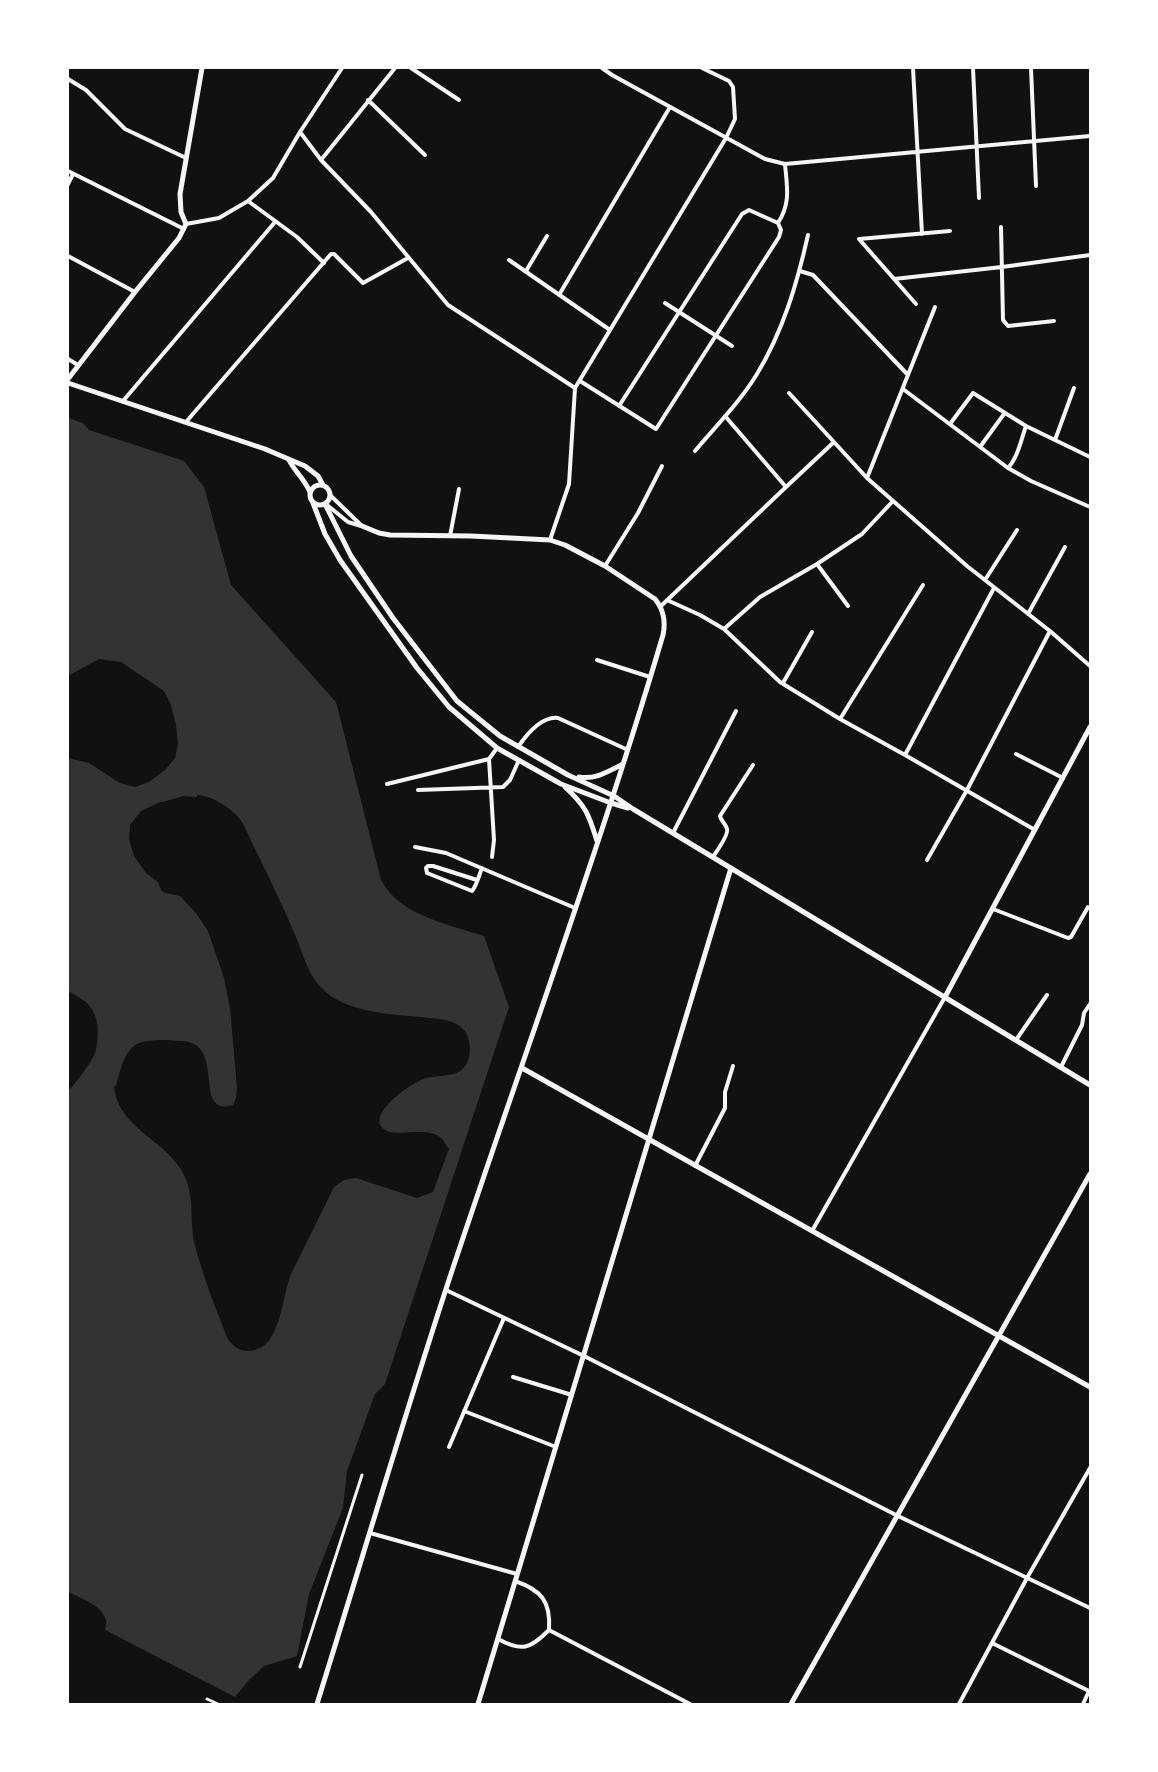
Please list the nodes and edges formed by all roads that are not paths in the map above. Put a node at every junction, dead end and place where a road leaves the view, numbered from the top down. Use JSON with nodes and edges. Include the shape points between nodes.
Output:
{"nodes":[{"id":1,"x":202,"y":68,"type":"edge"},
{"id":2,"x":342,"y":68,"type":"edge"},
{"id":3,"x":395,"y":68,"type":"edge"},
{"id":4,"x":411,"y":68,"type":"edge"},
{"id":5,"x":602,"y":68,"type":"edge"},
{"id":6,"x":702,"y":68,"type":"edge"},
{"id":7,"x":913,"y":68,"type":"edge"},
{"id":8,"x":973,"y":68,"type":"edge"},
{"id":9,"x":1031,"y":68,"type":"edge"},
{"id":10,"x":68,"y":79,"type":"edge"},
{"id":11,"x":368,"y":100,"type":"junction"},
{"id":12,"x":459,"y":100,"type":"dead end"},
{"id":13,"x":670,"y":107,"type":"junction"},
{"id":14,"x":300,"y":132,"type":"junction"},
{"id":15,"x":1090,"y":136,"type":"edge"},
{"id":16,"x":726,"y":138,"type":"junction"},
{"id":17,"x":1034,"y":142,"type":"junction"},
{"id":18,"x":977,"y":147,"type":"junction"},
{"id":19,"x":917,"y":152,"type":"junction"},
{"id":20,"x":425,"y":155,"type":"dead end"},
{"id":21,"x":186,"y":158,"type":"junction"},
{"id":22,"x":321,"y":160,"type":"junction"},
{"id":23,"x":785,"y":164,"type":"junction"},
{"id":24,"x":68,"y":171,"type":"edge"},
{"id":25,"x":73,"y":174,"type":"junction"},
{"id":26,"x":68,"y":184,"type":"edge"},
{"id":27,"x":1036,"y":186,"type":"dead end"},
{"id":28,"x":980,"y":198,"type":"dead end"},
{"id":29,"x":248,"y":201,"type":"junction"},
{"id":30,"x":275,"y":222,"type":"junction"},
{"id":31,"x":778,"y":223,"type":"junction"},
{"id":32,"x":185,"y":226,"type":"junction"},
{"id":33,"x":1001,"y":227,"type":"dead end"},
{"id":34,"x":950,"y":231,"type":"dead end"},
{"id":35,"x":922,"y":234,"type":"junction"},
{"id":36,"x":808,"y":235,"type":"dead end"},
{"id":37,"x":547,"y":236,"type":"dead end"},
{"id":38,"x":1090,"y":255,"type":"edge"},
{"id":39,"x":68,"y":256,"type":"edge"},
{"id":40,"x":408,"y":258,"type":"junction"},
{"id":41,"x":509,"y":260,"type":"dead end"},
{"id":42,"x":324,"y":263,"type":"junction"},
{"id":43,"x":1002,"y":267,"type":"junction"},
{"id":44,"x":800,"y":271,"type":"junction"},
{"id":45,"x":525,"y":272,"type":"junction"},
{"id":46,"x":894,"y":279,"type":"junction"},
{"id":47,"x":135,"y":292,"type":"junction"},
{"id":48,"x":559,"y":295,"type":"junction"},
{"id":49,"x":665,"y":303,"type":"dead end"},
{"id":50,"x":916,"y":304,"type":"dead end"},
{"id":51,"x":935,"y":307,"type":"dead end"},
{"id":52,"x":679,"y":312,"type":"junction"},
{"id":53,"x":1054,"y":321,"type":"dead end"},
{"id":54,"x":610,"y":330,"type":"junction"},
{"id":55,"x":716,"y":336,"type":"junction"},
{"id":56,"x":732,"y":346,"type":"dead end"},
{"id":57,"x":68,"y":359,"type":"edge"},
{"id":58,"x":78,"y":365,"type":"junction"},
{"id":59,"x":908,"y":375,"type":"junction"},
{"id":60,"x":68,"y":381,"type":"edge"},
{"id":61,"x":579,"y":381,"type":"junction"},
{"id":62,"x":575,"y":388,"type":"junction"},
{"id":63,"x":1074,"y":388,"type":"dead end"},
{"id":64,"x":903,"y":389,"type":"junction"},
{"id":65,"x":789,"y":393,"type":"dead end"},
{"id":66,"x":123,"y":401,"type":"junction"},
{"id":67,"x":619,"y":406,"type":"junction"},
{"id":68,"x":1004,"y":414,"type":"junction"},
{"id":69,"x":725,"y":416,"type":"junction"},
{"id":70,"x":186,"y":422,"type":"junction"},
{"id":71,"x":950,"y":424,"type":"junction"},
{"id":72,"x":1026,"y":426,"type":"junction"},
{"id":73,"x":1055,"y":440,"type":"junction"},
{"id":74,"x":834,"y":442,"type":"junction"},
{"id":75,"x":980,"y":447,"type":"junction"},
{"id":76,"x":695,"y":451,"type":"dead end"},
{"id":77,"x":1090,"y":456,"type":"edge"},
{"id":78,"x":289,"y":460,"type":"junction"},
{"id":79,"x":662,"y":466,"type":"dead end"},
{"id":80,"x":1008,"y":468,"type":"junction"},
{"id":81,"x":867,"y":478,"type":"junction"},
{"id":82,"x":323,"y":485,"type":"junction"},
{"id":83,"x":786,"y":487,"type":"junction"},
{"id":84,"x":459,"y":489,"type":"dead end"},
{"id":85,"x":310,"y":492,"type":"junction"},
{"id":86,"x":330,"y":495,"type":"junction"},
{"id":87,"x":893,"y":501,"type":"junction"},
{"id":88,"x":313,"y":503,"type":"junction"},
{"id":89,"x":325,"y":504,"type":"junction"},
{"id":90,"x":1090,"y":507,"type":"edge"},
{"id":91,"x":348,"y":522,"type":"junction"},
{"id":92,"x":362,"y":526,"type":"junction"},
{"id":93,"x":336,"y":527,"type":"junction"},
{"id":94,"x":1017,"y":530,"type":"dead end"},
{"id":95,"x":450,"y":536,"type":"junction"},
{"id":96,"x":550,"y":540,"type":"junction"},
{"id":97,"x":1065,"y":547,"type":"dead end"},
{"id":98,"x":817,"y":564,"type":"junction"},
{"id":99,"x":605,"y":566,"type":"junction"},
{"id":100,"x":984,"y":580,"type":"junction"},
{"id":101,"x":923,"y":585,"type":"dead end"},
{"id":102,"x":994,"y":588,"type":"junction"},
{"id":103,"x":667,"y":600,"type":"junction"},
{"id":104,"x":661,"y":606,"type":"junction"},
{"id":105,"x":848,"y":606,"type":"dead end"},
{"id":106,"x":1028,"y":614,"type":"junction"},
{"id":107,"x":724,"y":629,"type":"junction"},
{"id":108,"x":1050,"y":631,"type":"junction"},
{"id":109,"x":812,"y":632,"type":"dead end"},
{"id":110,"x":597,"y":660,"type":"dead end"},
{"id":111,"x":1090,"y":666,"type":"edge"},
{"id":112,"x":651,"y":678,"type":"junction"},
{"id":113,"x":783,"y":684,"type":"junction"},
{"id":114,"x":736,"y":711,"type":"dead end"},
{"id":115,"x":840,"y":719,"type":"junction"},
{"id":116,"x":1090,"y":727,"type":"edge"},
{"id":117,"x":518,"y":747,"type":"junction"},
{"id":118,"x":497,"y":748,"type":"junction"},
{"id":119,"x":628,"y":750,"type":"junction"},
{"id":120,"x":905,"y":754,"type":"junction"},
{"id":121,"x":1016,"y":754,"type":"dead end"},
{"id":122,"x":489,"y":759,"type":"junction"},
{"id":123,"x":519,"y":760,"type":"junction"},
{"id":124,"x":623,"y":764,"type":"junction"},
{"id":125,"x":753,"y":765,"type":"dead end"},
{"id":126,"x":568,"y":775,"type":"junction"},
{"id":127,"x":1063,"y":778,"type":"junction"},
{"id":128,"x":387,"y":784,"type":"dead end"},
{"id":129,"x":561,"y":784,"type":"junction"},
{"id":130,"x":492,"y":788,"type":"junction"},
{"id":131,"x":418,"y":790,"type":"dead end"},
{"id":132,"x":967,"y":790,"type":"junction"},
{"id":133,"x":614,"y":796,"type":"junction"},
{"id":134,"x":611,"y":804,"type":"junction"},
{"id":135,"x":633,"y":809,"type":"junction"},
{"id":136,"x":1035,"y":830,"type":"junction"},
{"id":137,"x":673,"y":833,"type":"junction"},
{"id":138,"x":597,"y":841,"type":"junction"},
{"id":139,"x":415,"y":846,"type":"dead end"},
{"id":140,"x":492,"y":857,"type":"dead end"},
{"id":141,"x":713,"y":857,"type":"junction"},
{"id":142,"x":927,"y":860,"type":"dead end"},
{"id":143,"x":482,"y":868,"type":"junction"},
{"id":144,"x":731,"y":868,"type":"junction"},
{"id":145,"x":477,"y":880,"type":"junction"},
{"id":146,"x":1088,"y":907,"type":"dead end"},
{"id":147,"x":575,"y":908,"type":"junction"},
{"id":148,"x":993,"y":909,"type":"junction"},
{"id":149,"x":1047,"y":995,"type":"dead end"},
{"id":150,"x":945,"y":997,"type":"junction"},
{"id":151,"x":1090,"y":1004,"type":"edge"},
{"id":152,"x":1016,"y":1040,"type":"junction"},
{"id":153,"x":733,"y":1066,"type":"dead end"},
{"id":154,"x":1061,"y":1067,"type":"junction"},
{"id":155,"x":522,"y":1068,"type":"junction"},
{"id":156,"x":1090,"y":1085,"type":"edge"},
{"id":157,"x":649,"y":1140,"type":"junction"},
{"id":158,"x":695,"y":1166,"type":"junction"},
{"id":159,"x":1090,"y":1174,"type":"edge"},
{"id":160,"x":812,"y":1231,"type":"junction"},
{"id":161,"x":446,"y":1290,"type":"junction"},
{"id":162,"x":504,"y":1317,"type":"junction"},
{"id":163,"x":999,"y":1336,"type":"junction"},
{"id":164,"x":584,"y":1356,"type":"junction"},
{"id":165,"x":513,"y":1377,"type":"dead end"},
{"id":166,"x":1090,"y":1387,"type":"edge"},
{"id":167,"x":572,"y":1395,"type":"junction"},
{"id":168,"x":464,"y":1411,"type":"junction"},
{"id":169,"x":449,"y":1447,"type":"dead end"},
{"id":170,"x":556,"y":1447,"type":"junction"},
{"id":171,"x":1090,"y":1468,"type":"edge"},
{"id":172,"x":362,"y":1475,"type":"dead end"},
{"id":173,"x":897,"y":1516,"type":"junction"},
{"id":174,"x":370,"y":1533,"type":"junction"},
{"id":175,"x":517,"y":1574,"type":"junction"},
{"id":176,"x":1027,"y":1578,"type":"junction"},
{"id":177,"x":515,"y":1581,"type":"junction"},
{"id":178,"x":1090,"y":1608,"type":"edge"},
{"id":179,"x":549,"y":1630,"type":"junction"},
{"id":180,"x":498,"y":1639,"type":"junction"},
{"id":181,"x":992,"y":1643,"type":"junction"},
{"id":182,"x":300,"y":1667,"type":"dead end"},
{"id":183,"x":207,"y":1699,"type":"dead end"},
{"id":184,"x":218,"y":1704,"type":"edge"},
{"id":185,"x":316,"y":1704,"type":"edge"},
{"id":186,"x":478,"y":1704,"type":"edge"},
{"id":187,"x":690,"y":1704,"type":"edge"},
{"id":188,"x":791,"y":1704,"type":"edge"},
{"id":189,"x":959,"y":1704,"type":"edge"},
{"id":190,"x":1083,"y":1704,"type":"edge"}],
"edges":[{"from":1,"to":21,"type":"street"},
{"from":2,"to":14,"type":"street"},
{"from":3,"to":11,"type":"street"},
{"from":4,"to":12,"type":"street"},
{"from":5,"to":13,"type":"street"},
{"from":6,"to":16,"type":"street","via":[[729,81],[733,87],[735,119]]},
{"from":7,"to":19,"type":"street"},
{"from":8,"to":18,"type":"street"},
{"from":9,"to":17,"type":"street"},
{"from":10,"to":21,"type":"street","via":[[86,90],[125,129]]},
{"from":11,"to":20,"type":"street"},
{"from":11,"to":22,"type":"street"},
{"from":13,"to":16,"type":"street"},
{"from":13,"to":48,"type":"street"},
{"from":14,"to":22,"type":"street"},
{"from":14,"to":29,"type":"street","via":[[273,178]]},
{"from":15,"to":17,"type":"street"},
{"from":16,"to":23,"type":"street","via":[[765,159]]},
{"from":16,"to":54,"type":"street"},
{"from":17,"to":18,"type":"street"},
{"from":17,"to":27,"type":"street"},
{"from":18,"to":19,"type":"street"},
{"from":18,"to":28,"type":"street"},
{"from":19,"to":23,"type":"street"},
{"from":19,"to":35,"type":"street"},
{"from":21,"to":32,"type":"street","via":[[180,194]]},
{"from":22,"to":40,"type":"street"},
{"from":23,"to":31,"type":"street","via":[[788,199]]},
{"from":24,"to":25,"type":"street"},
{"from":25,"to":26,"type":"street"},
{"from":25,"to":32,"type":"street"},
{"from":29,"to":30,"type":"street"},
{"from":29,"to":32,"type":"street","via":[[219,218]]},
{"from":30,"to":42,"type":"street"},
{"from":30,"to":66,"type":"street"},
{"from":31,"to":52,"type":"street","via":[[749,210],[742,214]]},
{"from":31,"to":55,"type":"street","via":[[779,237]]},
{"from":32,"to":47,"type":"street"},
{"from":33,"to":43,"type":"street"},
{"from":34,"to":35,"type":"street"},
{"from":35,"to":46,"type":"street","via":[[859,239]]},
{"from":36,"to":44,"type":"street"},
{"from":37,"to":45,"type":"street"},
{"from":38,"to":43,"type":"street"},
{"from":39,"to":47,"type":"street"},
{"from":40,"to":42,"type":"street","via":[[364,283],[334,254]]},
{"from":40,"to":62,"type":"street","via":[[448,305]]},
{"from":41,"to":45,"type":"street"},
{"from":42,"to":70,"type":"street"},
{"from":43,"to":46,"type":"street"},
{"from":43,"to":53,"type":"street","via":[[1003,320],[1008,326]]},
{"from":44,"to":59,"type":"street","via":[[813,275]]},
{"from":44,"to":69,"type":"street","via":[[772,347]]},
{"from":45,"to":48,"type":"street"},
{"from":46,"to":50,"type":"street"},
{"from":47,"to":58,"type":"street"},
{"from":48,"to":54,"type":"street"},
{"from":49,"to":52,"type":"street"},
{"from":51,"to":59,"type":"street"},
{"from":52,"to":55,"type":"street"},
{"from":52,"to":67,"type":"street"},
{"from":54,"to":61,"type":"street"},
{"from":55,"to":56,"type":"street"},
{"from":55,"to":67,"type":"street","via":[[656,429]]},
{"from":57,"to":58,"type":"street"},
{"from":58,"to":60,"type":"street"},
{"from":59,"to":64,"type":"street"},
{"from":60,"to":66,"type":"street"},
{"from":61,"to":62,"type":"street"},
{"from":61,"to":67,"type":"street"},
{"from":62,"to":96,"type":"street","via":[[569,484]]},
{"from":63,"to":73,"type":"street"},
{"from":64,"to":71,"type":"street"},
{"from":64,"to":81,"type":"street"},
{"from":65,"to":74,"type":"street"},
{"from":66,"to":70,"type":"street"},
{"from":68,"to":71,"type":"street","via":[[973,393]]},
{"from":68,"to":72,"type":"street"},
{"from":68,"to":75,"type":"street"},
{"from":69,"to":76,"type":"street"},
{"from":69,"to":83,"type":"street"},
{"from":70,"to":78,"type":"street"},
{"from":71,"to":75,"type":"street"},
{"from":72,"to":73,"type":"street"},
{"from":72,"to":80,"type":"street"},
{"from":73,"to":77,"type":"street"},
{"from":74,"to":81,"type":"street"},
{"from":74,"to":83,"type":"street"},
{"from":75,"to":80,"type":"street"},
{"from":78,"to":82,"type":"street","via":[[312,471]]},
{"from":78,"to":85,"type":"street"},
{"from":79,"to":99,"type":"street"},
{"from":80,"to":90,"type":"street"},
{"from":81,"to":87,"type":"street"},
{"from":82,"to":85,"type":"street"},
{"from":82,"to":86,"type":"street"},
{"from":83,"to":103,"type":"street"},
{"from":84,"to":95,"type":"street"},
{"from":85,"to":88,"type":"street"},
{"from":86,"to":89,"type":"street"},
{"from":86,"to":92,"type":"street"},
{"from":87,"to":98,"type":"street","via":[[862,534]]},
{"from":87,"to":100,"type":"street"},
{"from":88,"to":89,"type":"street"},
{"from":88,"to":118,"type":"street","via":[[340,560],[417,668],[449,708]]},
{"from":89,"to":91,"type":"street"},
{"from":89,"to":93,"type":"street"},
{"from":91,"to":92,"type":"street"},
{"from":91,"to":93,"type":"street"},
{"from":92,"to":95,"type":"street","via":[[390,535]]},
{"from":93,"to":117,"type":"street","via":[[388,610],[457,701]]},
{"from":94,"to":100,"type":"street"},
{"from":95,"to":96,"type":"street"},
{"from":96,"to":99,"type":"street"},
{"from":97,"to":106,"type":"street"},
{"from":98,"to":105,"type":"street"},
{"from":98,"to":107,"type":"street","via":[[760,597]]},
{"from":99,"to":104,"type":"street"},
{"from":100,"to":102,"type":"street"},
{"from":101,"to":115,"type":"street"},
{"from":102,"to":106,"type":"street"},
{"from":102,"to":120,"type":"street"},
{"from":103,"to":104,"type":"street"},
{"from":103,"to":107,"type":"street"},
{"from":104,"to":112,"type":"street","via":[[665,625]]},
{"from":106,"to":108,"type":"street"},
{"from":107,"to":113,"type":"street"},
{"from":108,"to":111,"type":"street"},
{"from":108,"to":132,"type":"street"},
{"from":109,"to":113,"type":"street"},
{"from":110,"to":112,"type":"street"},
{"from":112,"to":119,"type":"street"},
{"from":113,"to":115,"type":"street"},
{"from":114,"to":137,"type":"street"},
{"from":115,"to":120,"type":"street"},
{"from":116,"to":127,"type":"street"},
{"from":117,"to":119,"type":"street","via":[[551,717]]},
{"from":117,"to":126,"type":"street"},
{"from":118,"to":122,"type":"street"},
{"from":118,"to":123,"type":"street"},
{"from":119,"to":124,"type":"street"},
{"from":120,"to":132,"type":"street"},
{"from":121,"to":127,"type":"street"},
{"from":122,"to":128,"type":"street"},
{"from":122,"to":130,"type":"street"},
{"from":123,"to":129,"type":"street"},
{"from":123,"to":130,"type":"street","via":[[507,784]]},
{"from":124,"to":126,"type":"street","via":[[587,779]]},
{"from":124,"to":133,"type":"street"},
{"from":125,"to":141,"type":"street","via":[[720,816],[727,833]]},
{"from":126,"to":133,"type":"street"},
{"from":127,"to":136,"type":"street"},
{"from":129,"to":134,"type":"street"},
{"from":129,"to":138,"type":"street","via":[[580,800]]},
{"from":130,"to":131,"type":"street"},
{"from":130,"to":140,"type":"street"},
{"from":132,"to":136,"type":"street"},
{"from":132,"to":142,"type":"street"},
{"from":133,"to":134,"type":"street"},
{"from":133,"to":135,"type":"street"},
{"from":134,"to":135,"type":"street"},
{"from":134,"to":138,"type":"street"},
{"from":135,"to":137,"type":"street"},
{"from":136,"to":148,"type":"street"},
{"from":137,"to":141,"type":"street"},
{"from":138,"to":147,"type":"street"},
{"from":139,"to":143,"type":"street","via":[[446,853]]},
{"from":141,"to":144,"type":"street"},
{"from":143,"to":145,"type":"street"},
{"from":143,"to":147,"type":"street"},
{"from":144,"to":150,"type":"street"},
{"from":144,"to":157,"type":"street"},
{"from":145,"to":145,"type":"street","via":[[472,891],[467,890],[427,873],[426,868],[433,866]]},
{"from":146,"to":148,"type":"street","via":[[1068,938]]},
{"from":147,"to":155,"type":"street"},
{"from":148,"to":150,"type":"street"},
{"from":149,"to":152,"type":"street"},
{"from":150,"to":152,"type":"street"},
{"from":150,"to":160,"type":"street"},
{"from":151,"to":154,"type":"street"},
{"from":152,"to":154,"type":"street"},
{"from":153,"to":158,"type":"street","via":[[725,1108]]},
{"from":154,"to":156,"type":"street"},
{"from":155,"to":157,"type":"street"},
{"from":155,"to":161,"type":"street"},
{"from":157,"to":158,"type":"street"},
{"from":157,"to":164,"type":"street"},
{"from":158,"to":160,"type":"street"},
{"from":159,"to":163,"type":"street"},
{"from":160,"to":163,"type":"street"},
{"from":161,"to":162,"type":"street"},
{"from":161,"to":174,"type":"street"},
{"from":162,"to":164,"type":"street"},
{"from":162,"to":168,"type":"street"},
{"from":163,"to":166,"type":"street"},
{"from":163,"to":173,"type":"street"},
{"from":164,"to":167,"type":"street"},
{"from":164,"to":173,"type":"street"},
{"from":165,"to":167,"type":"street"},
{"from":167,"to":170,"type":"street"},
{"from":168,"to":169,"type":"street"},
{"from":168,"to":170,"type":"street"},
{"from":170,"to":175,"type":"street"},
{"from":171,"to":176,"type":"street"},
{"from":172,"to":182,"type":"street"},
{"from":173,"to":176,"type":"street"},
{"from":173,"to":188,"type":"street"},
{"from":174,"to":175,"type":"street"},
{"from":174,"to":185,"type":"street"},
{"from":175,"to":177,"type":"street"},
{"from":176,"to":178,"type":"street"},
{"from":176,"to":181,"type":"street"},
{"from":177,"to":179,"type":"street","via":[[541,1594],[550,1618]]},
{"from":177,"to":180,"type":"street"},
{"from":179,"to":180,"type":"street","via":[[525,1647],[514,1647]]},
{"from":179,"to":187,"type":"street"},
{"from":180,"to":186,"type":"street"},
{"from":181,"to":189,"type":"street"},
{"from":181,"to":190,"type":"street","via":[[1089,1691]]},
{"from":183,"to":184,"type":"street"}]}
